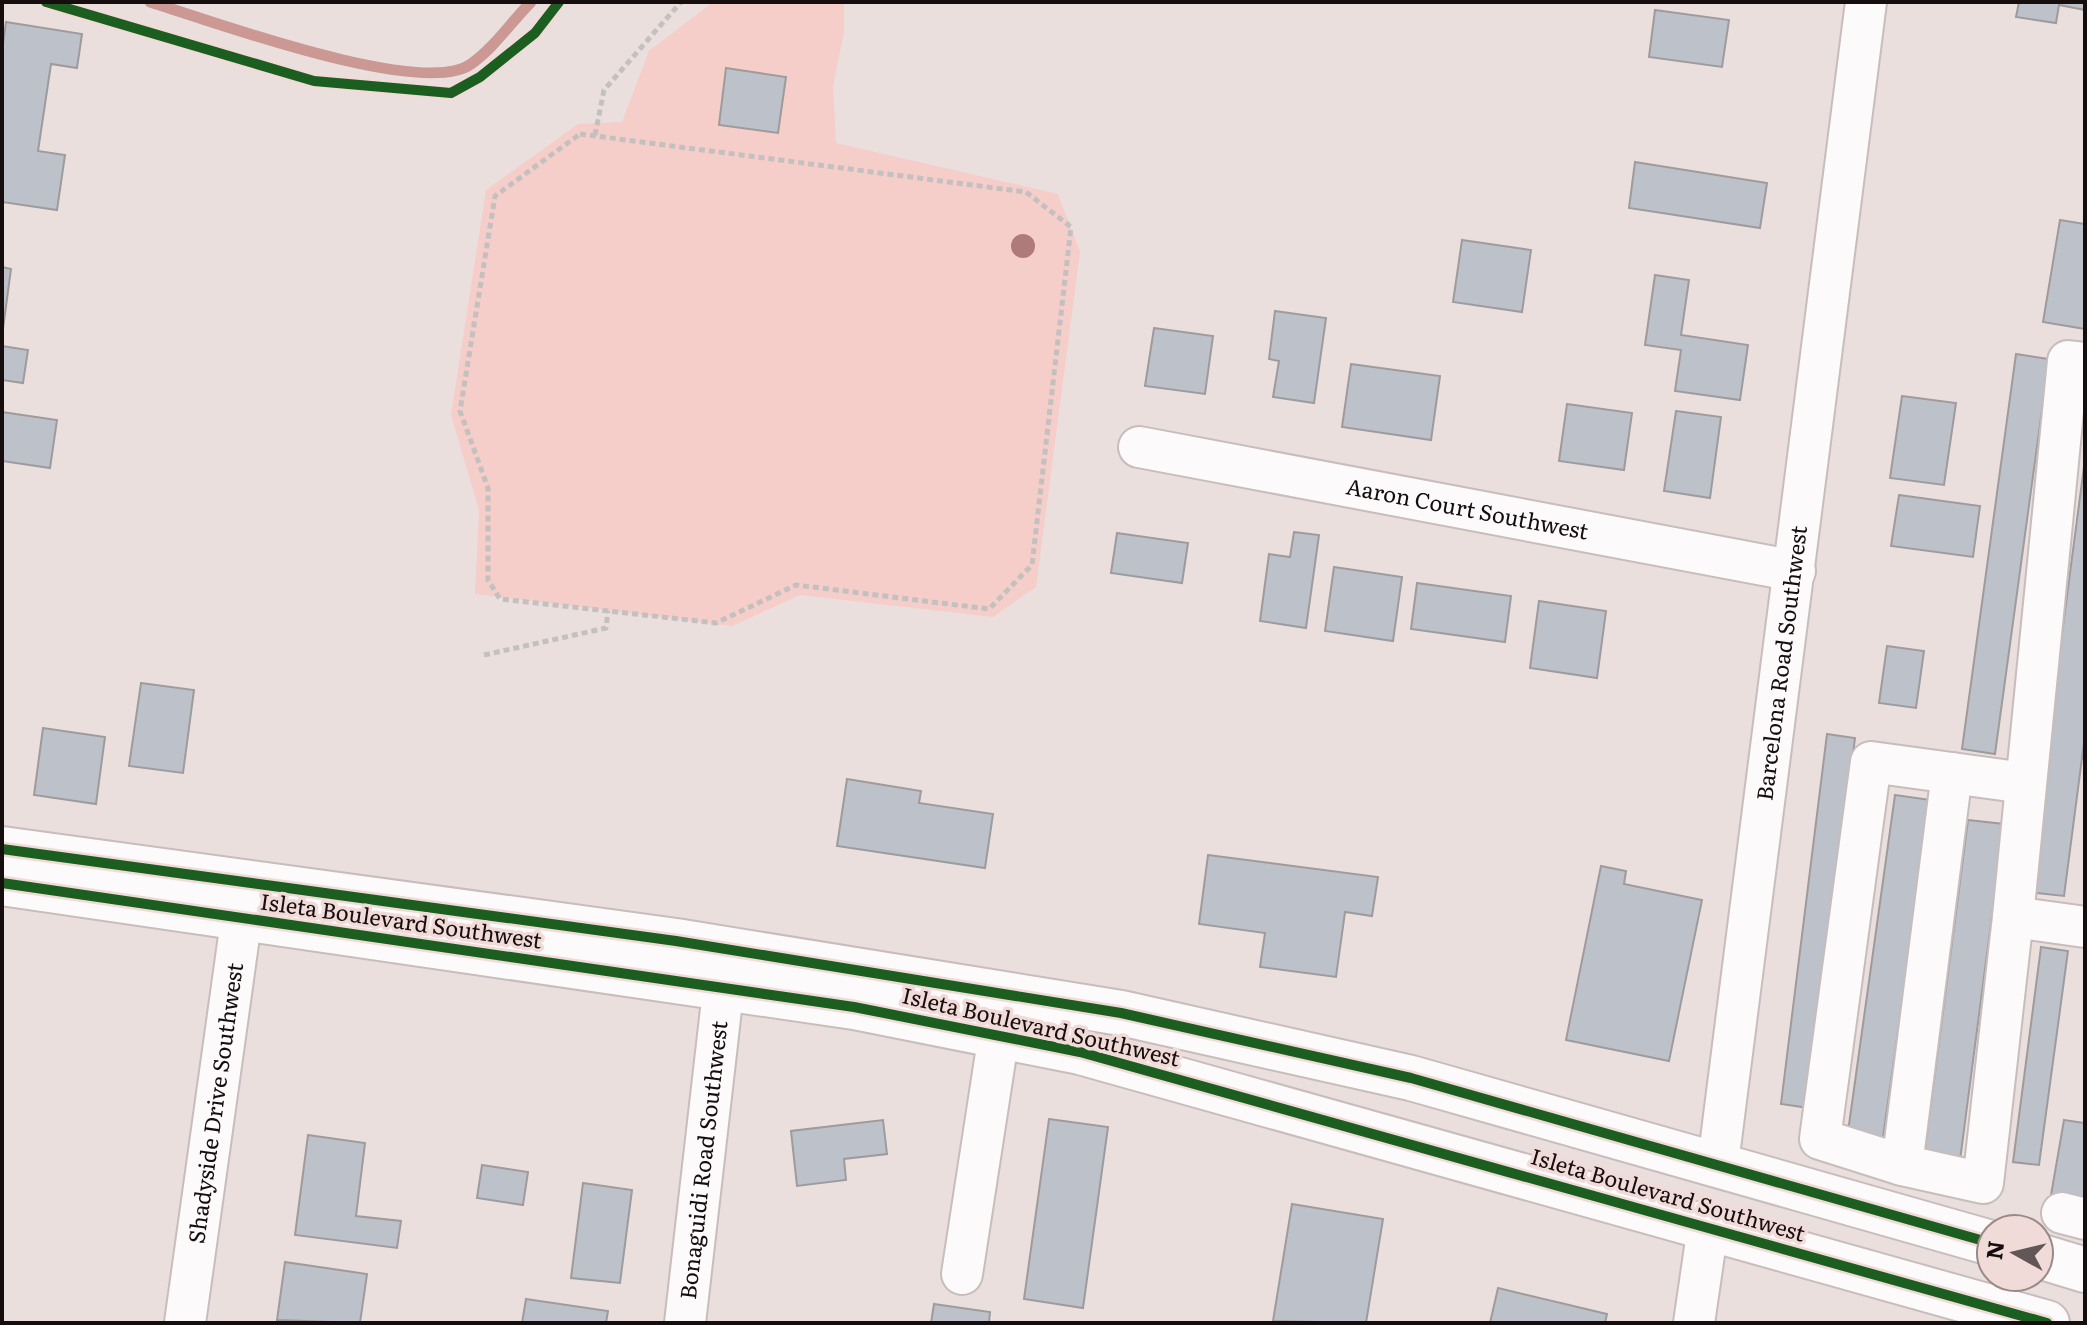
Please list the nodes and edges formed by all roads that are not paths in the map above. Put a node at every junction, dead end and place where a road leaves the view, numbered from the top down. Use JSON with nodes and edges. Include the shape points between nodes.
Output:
{"nodes":[{"id":1,"x":1866,"y":2,"type":"edge"},
{"id":2,"x":2085,"y":363,"type":"edge"},
{"id":3,"x":1139,"y":447,"type":"dead end"},
{"id":4,"x":1795,"y":571,"type":"junction"},
{"id":5,"x":1952,"y":773,"type":"junction"},
{"id":6,"x":2025,"y":783,"type":"junction"},
{"id":7,"x":2,"y":849,"type":"edge"},
{"id":8,"x":2,"y":883,"type":"edge"},
{"id":9,"x":244,"y":900,"type":"junction"},
{"id":10,"x":2013,"y":917,"type":"junction"},
{"id":11,"x":2085,"y":927,"type":"edge"},
{"id":12,"x":726,"y":968,"type":"junction"},
{"id":13,"x":999,"y":1034,"type":"junction"},
{"id":14,"x":1718,"y":1163,"type":"junction"},
{"id":15,"x":1902,"y":1165,"type":"junction"},
{"id":16,"x":1983,"y":1183,"type":"junction"},
{"id":17,"x":1982,"y":1213,"type":"edge"},
{"id":18,"x":1708,"y":1227,"type":"junction"},
{"id":19,"x":1975,"y":1238,"type":"edge"},
{"id":20,"x":2055,"y":1261,"type":"edge"},
{"id":21,"x":2085,"y":1270,"type":"edge"},
{"id":22,"x":962,"y":1274,"type":"dead end"},
{"id":23,"x":1955,"y":1310,"type":"edge"},
{"id":24,"x":185,"y":1323,"type":"edge"},
{"id":25,"x":685,"y":1323,"type":"edge"},
{"id":26,"x":1694,"y":1323,"type":"edge"},
{"id":27,"x":2047,"y":1323,"type":"edge"}],
"edges":[{"from":1,"to":4,"type":"street","name":"Barcelona Road Southwest"},
{"from":2,"to":6,"type":"street","via":[[2068,361]]},
{"from":3,"to":4,"type":"street","name":"Aaron Court Southwest"},
{"from":4,"to":14,"type":"street","name":"Barcelona Road Southwest"},
{"from":5,"to":6,"type":"street"},
{"from":5,"to":15,"type":"street"},
{"from":5,"to":15,"type":"street","via":[[1871,762],[1820,1139]]},
{"from":6,"to":10,"type":"street"},
{"from":7,"to":9,"type":"main road","name":"Isleta Boulevard Southwest"},
{"from":8,"to":9,"type":"main road","name":"Isleta Boulevard Southwest"},
{"from":9,"to":12,"type":"main road","name":"Isleta Boulevard Southwest"},
{"from":9,"to":24,"type":"street","name":"Shadyside Drive Southwest"},
{"from":10,"to":11,"type":"street"},
{"from":10,"to":16,"type":"street"},
{"from":12,"to":13,"type":"main road","name":"Isleta Boulevard Southwest","via":[[854,1007]]},
{"from":12,"to":14,"type":"main road","name":"Isleta Boulevard Southwest","via":[[1121,1013],[1411,1078]]},
{"from":12,"to":25,"type":"street","name":"Bonaguidi Road Southwest"},
{"from":13,"to":18,"type":"main road","name":"Isleta Boulevard Southwest","via":[[1217,1089]]},
{"from":13,"to":22,"type":"street"},
{"from":14,"to":18,"type":"main road","name":"Barcelona Road Southwest"},
{"from":14,"to":19,"type":"main road","name":"Isleta Boulevard Southwest"},
{"from":15,"to":16,"type":"street"},
{"from":16,"to":17,"type":"street"},
{"from":18,"to":23,"type":"main road","name":"Isleta Boulevard Southwest"},
{"from":18,"to":26,"type":"street","name":"Barcelona Road Southwest"},
{"from":20,"to":21,"type":"main road"},
{"from":23,"to":27,"type":"main road","name":"Isleta Boulevard Southwest"}]}
